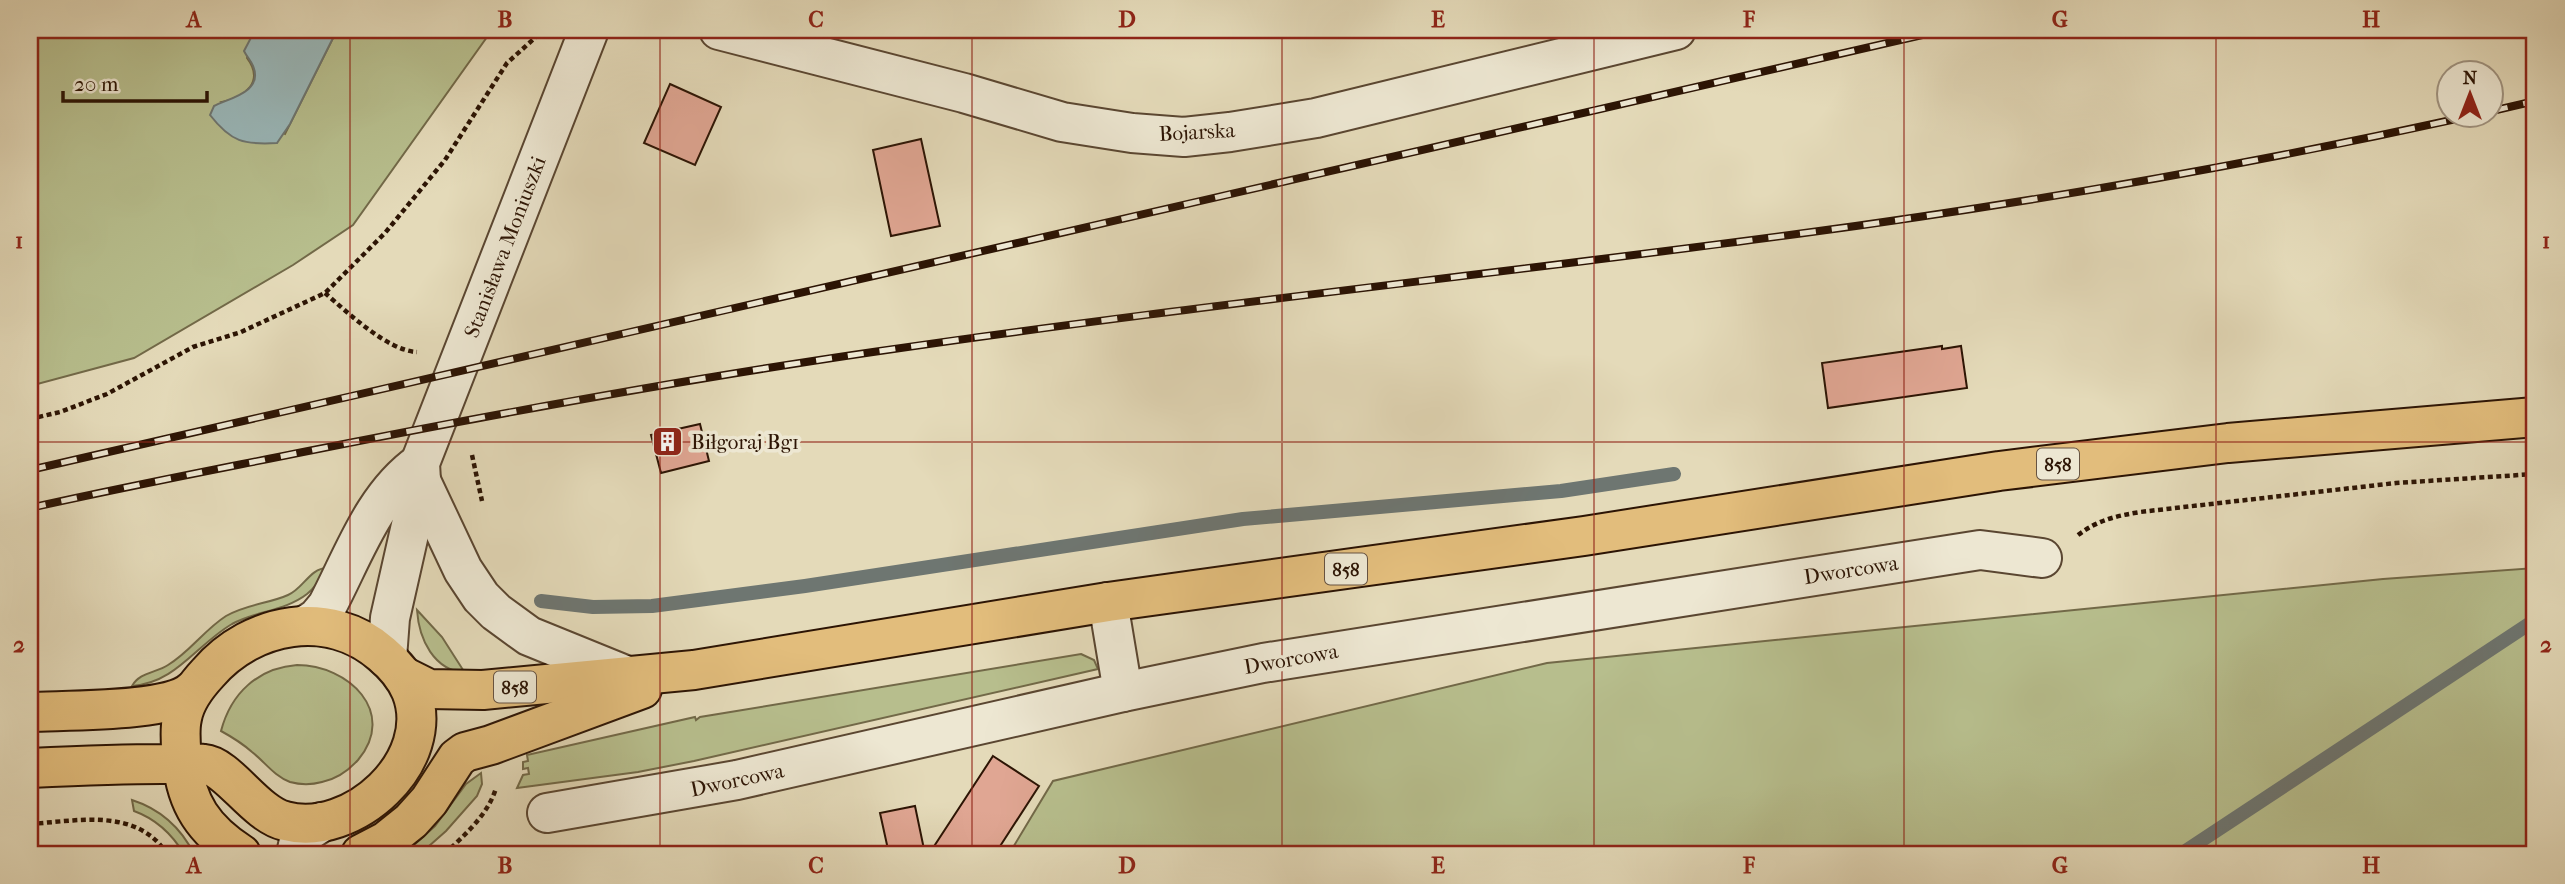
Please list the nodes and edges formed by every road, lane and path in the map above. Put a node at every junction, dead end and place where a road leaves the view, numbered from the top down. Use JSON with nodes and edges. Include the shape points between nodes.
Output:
{"nodes":[{"id":1,"x":589,"y":30,"type":"edge"},
{"id":2,"x":719,"y":30,"type":"edge"},
{"id":3,"x":1676,"y":30,"type":"edge"},
{"id":4,"x":539,"y":34,"type":"dead end"},
{"id":5,"x":325,"y":293,"type":"junction"},
{"id":6,"x":463,"y":354,"type":"junction"},
{"id":7,"x":2535,"y":417,"type":"edge"},
{"id":8,"x":30,"y":419,"type":"edge"},
{"id":9,"x":421,"y":472,"type":"junction"},
{"id":10,"x":2535,"y":474,"type":"edge"},
{"id":11,"x":2077,"y":535,"type":"dead end"},
{"id":12,"x":2042,"y":558,"type":"dead end"},
{"id":13,"x":1108,"y":602,"type":"junction"},
{"id":14,"x":306,"y":625,"type":"junction"},
{"id":15,"x":395,"y":667,"type":"junction"},
{"id":16,"x":694,"y":670,"type":"junction"},
{"id":17,"x":630,"y":677,"type":"junction"},
{"id":18,"x":193,"y":690,"type":"junction"},
{"id":19,"x":1123,"y":692,"type":"junction"},
{"id":20,"x":30,"y":712,"type":"edge"},
{"id":21,"x":182,"y":764,"type":"junction"},
{"id":22,"x":30,"y":768,"type":"edge"},
{"id":23,"x":491,"y":800,"type":"dead end"},
{"id":24,"x":547,"y":813,"type":"dead end"},
{"id":25,"x":322,"y":822,"type":"junction"},
{"id":26,"x":30,"y":824,"type":"edge"},
{"id":27,"x":232,"y":851,"type":"edge"},
{"id":28,"x":167,"y":854,"type":"edge"},
{"id":29,"x":296,"y":854,"type":"edge"},
{"id":30,"x":361,"y":854,"type":"edge"},
{"id":31,"x":444,"y":854,"type":"edge"}],
"edges":[{"from":1,"to":6,"type":"street","name":"Stanisława Moniuszki"},
{"from":2,"to":3,"type":"street","name":"Bojarska","via":[[1062,122],[1184,137],[1316,118]]},
{"from":4,"to":5,"type":"path","via":[[507,63],[445,160]]},
{"from":5,"to":6,"type":"path","via":[[406,352]]},
{"from":5,"to":8,"type":"path","via":[[241,332],[193,347],[107,394]]},
{"from":6,"to":9,"type":"street","name":"Stanisława Moniuszki"},
{"from":7,"to":13,"type":"main road","number":"858","via":[[2269,439],[1999,471],[1584,536]]},
{"from":9,"to":14,"type":"street","name":"Stanisława Moniuszki","via":[[402,479],[377,509],[327,606]]},
{"from":9,"to":15,"type":"street","name":"Stanisława Moniuszki","via":[[390,618]]},
{"from":9,"to":17,"type":"street","via":[[463,570],[496,612],[529,636]]},
{"from":10,"to":11,"type":"path","via":[[2396,484],[2112,516]]},
{"from":12,"to":19,"type":"street","name":"Dworcowa","via":[[1980,550],[1263,663]]},
{"from":13,"to":16,"type":"main road","number":"858"},
{"from":13,"to":19,"type":"street"},
{"from":14,"to":15,"type":"main road","number":"858","via":[[351,635]]},
{"from":14,"to":18,"type":"main road","number":"858","via":[[281,627],[244,641]]},
{"from":15,"to":17,"type":"main road","number":"858","via":[[419,685],[441,690]]},
{"from":15,"to":25,"type":"main road","via":[[415,703],[410,747],[397,773],[370,802]]},
{"from":16,"to":17,"type":"main road","number":"858"},
{"from":16,"to":30,"type":"main road","number":"858","via":[[461,755],[411,821]]},
{"from":18,"to":20,"type":"main road","number":"858","via":[[179,700],[157,705]]},
{"from":18,"to":21,"type":"main road","number":"858","via":[[181,719]]},
{"from":19,"to":24,"type":"street","name":"Dworcowa","via":[[737,780]]},
{"from":21,"to":22,"type":"main road"},
{"from":21,"to":25,"type":"main road","via":[[209,765],[281,820]]},
{"from":21,"to":27,"type":"main road","number":"858","via":[[196,812]]},
{"from":23,"to":31,"type":"path","via":[[469,832]]},
{"from":25,"to":29,"type":"street","via":[[300,836]]},
{"from":26,"to":28,"type":"path","via":[[112,820],[147,832]]}]}
